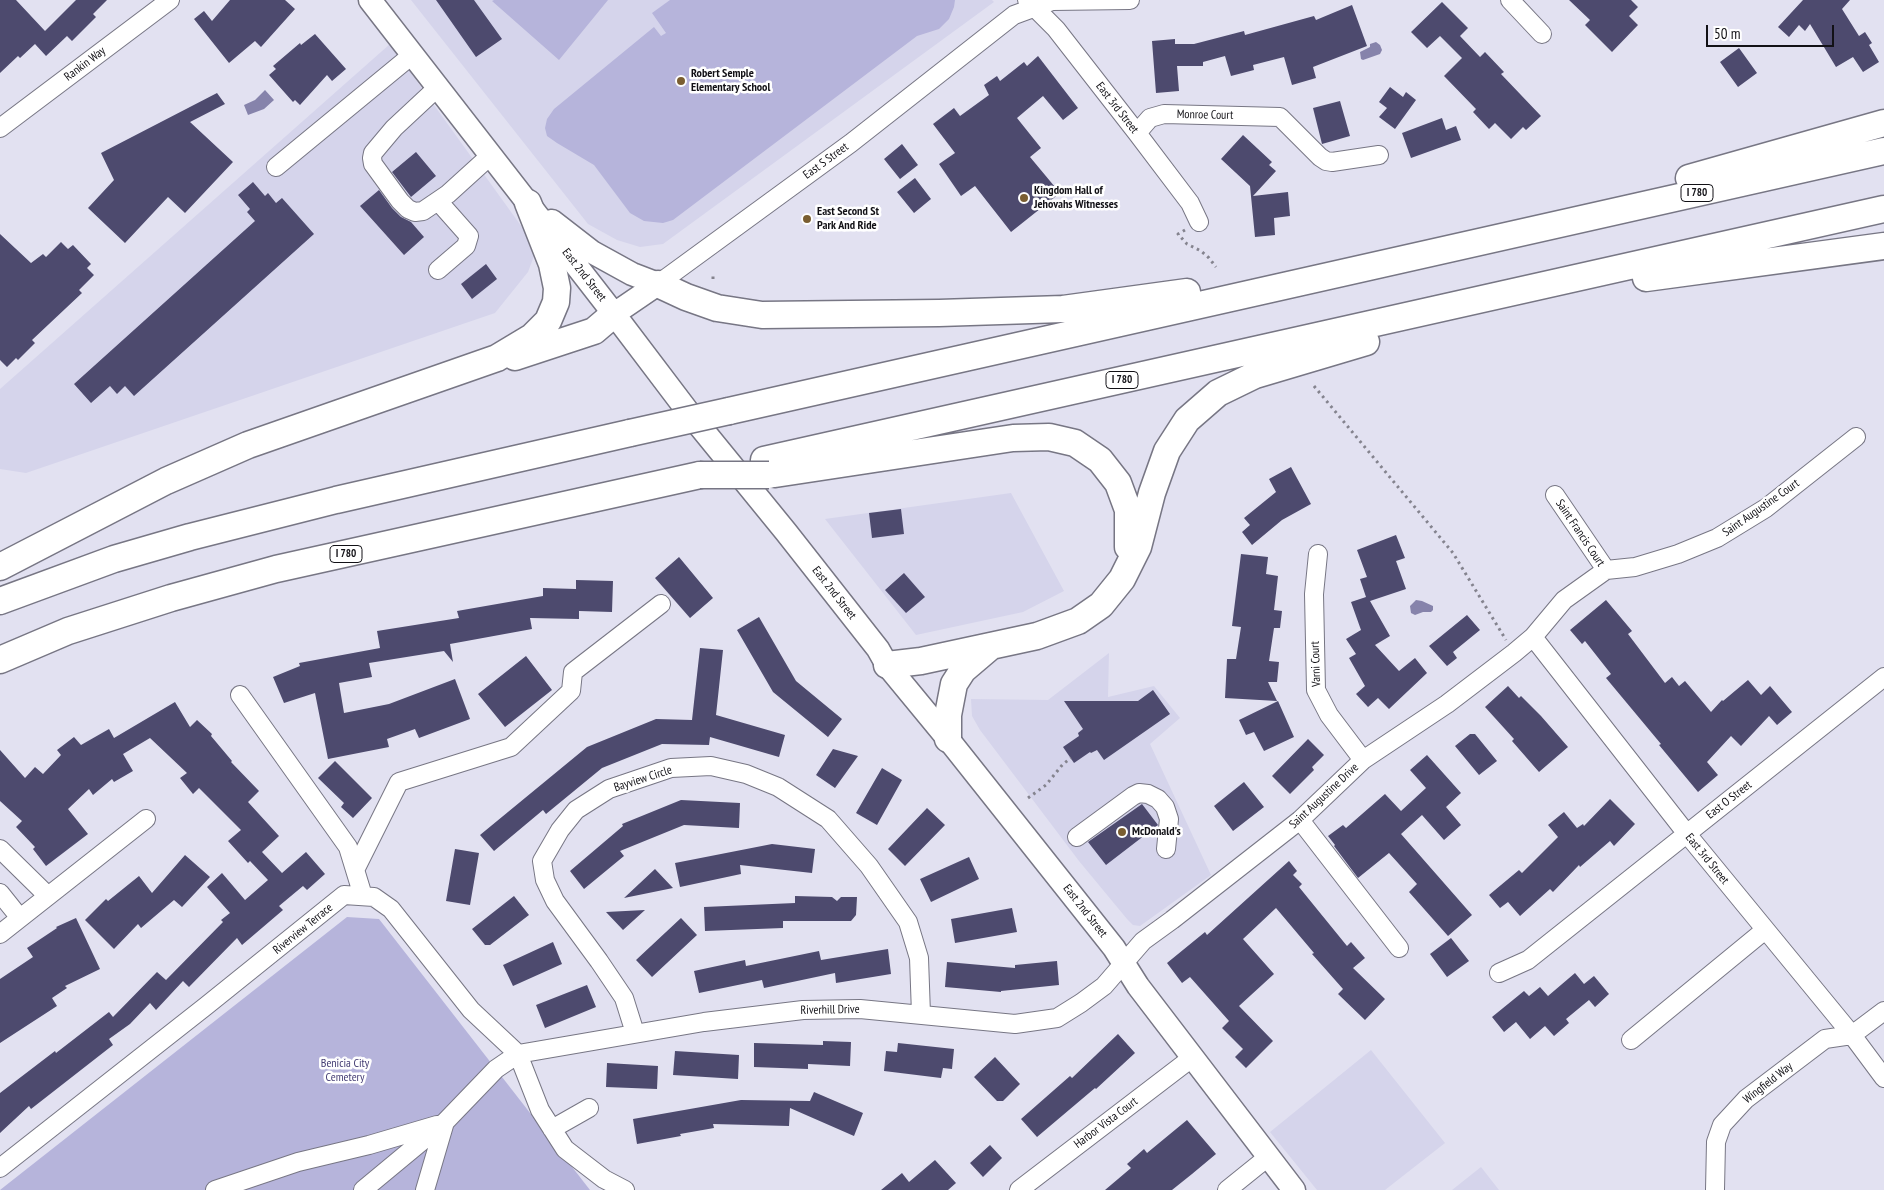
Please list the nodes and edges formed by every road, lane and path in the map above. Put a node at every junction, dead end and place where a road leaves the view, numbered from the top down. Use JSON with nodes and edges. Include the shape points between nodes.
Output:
{"nodes":[{"id":1,"x":170,"y":0,"type":"edge"},
{"id":2,"x":370,"y":0,"type":"edge"},
{"id":3,"x":1130,"y":0,"type":"edge"},
{"id":4,"x":1510,"y":0,"type":"edge"},
{"id":5,"x":1031,"y":3,"type":"edge"},
{"id":6,"x":1542,"y":34,"type":"dead end"},
{"id":7,"x":412,"y":55,"type":"junction"},
{"id":8,"x":438,"y":87,"type":"junction"},
{"id":9,"x":1884,"y":123,"type":"edge"},
{"id":10,"x":0,"y":128,"type":"edge"},
{"id":11,"x":1137,"y":133,"type":"junction"},
{"id":12,"x":1884,"y":152,"type":"edge"},
{"id":13,"x":491,"y":155,"type":"junction"},
{"id":14,"x":1379,"y":155,"type":"dead end"},
{"id":15,"x":276,"y":167,"type":"dead end"},
{"id":16,"x":438,"y":201,"type":"junction"},
{"id":17,"x":528,"y":203,"type":"junction"},
{"id":18,"x":1884,"y":208,"type":"edge"},
{"id":19,"x":1199,"y":222,"type":"joint"},
{"id":20,"x":1510,"y":235,"type":"junction"},
{"id":21,"x":1884,"y":246,"type":"edge"},
{"id":22,"x":1216,"y":267,"type":"dead end"},
{"id":23,"x":438,"y":270,"type":"dead end"},
{"id":24,"x":713,"y":274,"type":"dead end"},
{"id":25,"x":713,"y":279,"type":"dead end"},
{"id":26,"x":1561,"y":282,"type":"junction"},
{"id":27,"x":658,"y":284,"type":"junction"},
{"id":28,"x":1292,"y":284,"type":"junction"},
{"id":29,"x":1480,"y":300,"type":"junction"},
{"id":30,"x":614,"y":314,"type":"junction"},
{"id":31,"x":497,"y":358,"type":"junction"},
{"id":32,"x":1314,"y":386,"type":"dead end"},
{"id":33,"x":1856,"y":437,"type":"dead end"},
{"id":34,"x":767,"y":467,"type":"junction"},
{"id":35,"x":1555,"y":495,"type":"dead end"},
{"id":36,"x":1318,"y":554,"type":"dead end"},
{"id":37,"x":1128,"y":564,"type":"junction"},
{"id":38,"x":0,"y":567,"type":"edge"},
{"id":39,"x":1606,"y":570,"type":"junction"},
{"id":40,"x":0,"y":601,"type":"edge"},
{"id":41,"x":661,"y":604,"type":"dead end"},
{"id":42,"x":1533,"y":637,"type":"junction"},
{"id":43,"x":1506,"y":640,"type":"dead end"},
{"id":44,"x":992,"y":646,"type":"junction"},
{"id":45,"x":0,"y":660,"type":"edge"},
{"id":46,"x":887,"y":665,"type":"junction"},
{"id":47,"x":1884,"y":677,"type":"edge"},
{"id":48,"x":240,"y":695,"type":"dead end"},
{"id":49,"x":948,"y":738,"type":"junction"},
{"id":50,"x":1071,"y":758,"type":"dead end"},
{"id":51,"x":1363,"y":760,"type":"junction"},
{"id":52,"x":1028,"y":798,"type":"dead end"},
{"id":53,"x":146,"y":819,"type":"dead end"},
{"id":54,"x":1300,"y":820,"type":"junction"},
{"id":55,"x":1686,"y":834,"type":"junction"},
{"id":56,"x":1077,"y":837,"type":"dead end"},
{"id":57,"x":0,"y":849,"type":"edge"},
{"id":58,"x":1166,"y":849,"type":"dead end"},
{"id":59,"x":355,"y":870,"type":"junction"},
{"id":60,"x":0,"y":893,"type":"edge"},
{"id":61,"x":48,"y":896,"type":"junction"},
{"id":62,"x":363,"y":896,"type":"junction"},
{"id":63,"x":20,"y":918,"type":"junction"},
{"id":64,"x":1765,"y":930,"type":"junction"},
{"id":65,"x":0,"y":934,"type":"edge"},
{"id":66,"x":1399,"y":948,"type":"dead end"},
{"id":67,"x":1123,"y":964,"type":"junction"},
{"id":68,"x":1500,"y":973,"type":"dead end"},
{"id":69,"x":1884,"y":1011,"type":"edge"},
{"id":70,"x":921,"y":1014,"type":"junction"},
{"id":71,"x":635,"y":1033,"type":"junction"},
{"id":72,"x":1852,"y":1036,"type":"junction"},
{"id":73,"x":1631,"y":1040,"type":"dead end"},
{"id":74,"x":518,"y":1054,"type":"junction"},
{"id":75,"x":1193,"y":1057,"type":"junction"},
{"id":76,"x":1884,"y":1078,"type":"edge"},
{"id":77,"x":589,"y":1108,"type":"dead end"},
{"id":78,"x":445,"y":1122,"type":"junction"},
{"id":79,"x":552,"y":1129,"type":"junction"},
{"id":80,"x":1268,"y":1157,"type":"junction"},
{"id":81,"x":0,"y":1168,"type":"edge"},
{"id":82,"x":215,"y":1190,"type":"edge"},
{"id":83,"x":363,"y":1190,"type":"edge"},
{"id":84,"x":425,"y":1190,"type":"edge"},
{"id":85,"x":625,"y":1190,"type":"edge"},
{"id":86,"x":1019,"y":1190,"type":"edge"},
{"id":87,"x":1227,"y":1190,"type":"edge"},
{"id":88,"x":1294,"y":1190,"type":"edge"},
{"id":89,"x":1715,"y":1190,"type":"edge"}],
"edges":[{"from":1,"to":10,"type":"street","name":"Rankin Way"},
{"from":2,"to":7,"type":"main road","name":"East 2nd Street"},
{"from":3,"to":5,"type":"street","name":"East S Street"},
{"from":4,"to":6,"type":"street"},
{"from":5,"to":11,"type":"street","name":"East 3rd Street","via":[[1056,29]]},
{"from":5,"to":27,"type":"street","name":"East S Street","via":[[851,143]]},
{"from":7,"to":8,"type":"main road","name":"East 2nd Street"},
{"from":7,"to":15,"type":"street"},
{"from":8,"to":13,"type":"main road","name":"East 2nd Street"},
{"from":8,"to":16,"type":"street","via":[[381,141],[372,158],[382,177],[408,209],[423,211]]},
{"from":9,"to":20,"type":"highway","via":[[1606,200]]},
{"from":11,"to":14,"type":"street","name":"Monroe Court","via":[[1150,118],[1164,114],[1280,117],[1326,161]]},
{"from":11,"to":19,"type":"street","name":"East 3rd Street","via":[[1190,203]]},
{"from":12,"to":20,"type":"highway","number":"I 780"},
{"from":13,"to":16,"type":"street"},
{"from":13,"to":17,"type":"main road","name":"East 2nd Street"},
{"from":16,"to":23,"type":"street","via":[[469,236],[466,246]]},
{"from":17,"to":27,"type":"main road","via":[[592,252]]},
{"from":17,"to":30,"type":"main road","name":"East 2nd Street"},
{"from":17,"to":31,"type":"highway","via":[[552,264],[556,302],[548,321],[532,337]]},
{"from":18,"to":26,"type":"highway","number":"I 780"},
{"from":19,"to":22,"type":"path","via":[[1178,234]]},
{"from":20,"to":28,"type":"highway","number":"I 780"},
{"from":21,"to":26,"type":"highway","via":[[1628,281]]},
{"from":24,"to":25,"type":"path"},
{"from":26,"to":29,"type":"highway","number":"I 780"},
{"from":27,"to":28,"type":"highway","via":[[717,308],[762,315],[1063,309],[1201,290]]},
{"from":27,"to":30,"type":"main road","name":"East S Street"},
{"from":28,"to":40,"type":"highway","number":"I 780","bridge":true,"via":[[336,500],[114,559]]},
{"from":29,"to":34,"type":"highway","number":"I 780"},
{"from":29,"to":37,"type":"highway","via":[[1426,326],[1255,376],[1218,393],[1187,420],[1167,451],[1138,547]]},
{"from":30,"to":31,"type":"highway","via":[[594,331],[516,357]]},
{"from":30,"to":46,"type":"main road","name":"East 2nd Street","via":[[878,649]]},
{"from":31,"to":38,"type":"highway","via":[[248,445],[166,481]]},
{"from":32,"to":43,"type":"path","via":[[1453,553]]},
{"from":33,"to":39,"type":"street","name":"Saint Augustine Court","via":[[1766,508],[1717,538],[1636,567]]},
{"from":34,"to":37,"type":"highway","via":[[1048,436],[1075,444],[1100,460],[1118,483],[1128,510]]},
{"from":34,"to":45,"type":"highway","number":"I 780","bridge":true,"via":[[700,474],[276,569],[68,631]]},
{"from":35,"to":39,"type":"street","name":"Saint Francis Court"},
{"from":36,"to":51,"type":"street","name":"Varni Court","via":[[1314,594],[1316,690],[1328,715]]},
{"from":37,"to":44,"type":"highway","via":[[1122,579],[1101,606],[1078,621],[1037,636]]},
{"from":39,"to":42,"type":"street","name":"Saint Augustine Court","via":[[1564,600]]},
{"from":41,"to":59,"type":"street","via":[[573,672],[571,691],[510,746],[399,782]]},
{"from":42,"to":51,"type":"street","name":"Saint Augustine Drive","via":[[1447,704]]},
{"from":42,"to":55,"type":"street","name":"East 3rd Street"},
{"from":44,"to":46,"type":"highway"},
{"from":44,"to":49,"type":"highway","via":[[963,670],[954,684],[948,715]]},
{"from":46,"to":49,"type":"main road","name":"East 2nd Street"},
{"from":47,"to":55,"type":"street","name":"East O Street"},
{"from":48,"to":59,"type":"street","via":[[348,847]]},
{"from":49,"to":67,"type":"main road","name":"East 2nd Street","via":[[1114,948]]},
{"from":50,"to":52,"type":"path","via":[[1046,785]]},
{"from":51,"to":54,"type":"street","name":"Saint Augustine Drive"},
{"from":53,"to":61,"type":"street"},
{"from":54,"to":66,"type":"street"},
{"from":54,"to":67,"type":"street","name":"Saint Augustine Drive","via":[[1143,941]]},
{"from":55,"to":64,"type":"street","name":"East 3rd Street"},
{"from":55,"to":68,"type":"street","name":"East O Street","via":[[1528,960]]},
{"from":56,"to":58,"type":"street","via":[[1133,796],[1148,794],[1165,807],[1168,819]]},
{"from":57,"to":61,"type":"street"},
{"from":59,"to":62,"type":"street"},
{"from":60,"to":63,"type":"street"},
{"from":61,"to":63,"type":"street"},
{"from":62,"to":74,"type":"street","name":"Riverview Terrace","via":[[374,897],[391,909],[471,1010]]},
{"from":62,"to":81,"type":"street","name":"Riverview Terrace","via":[[344,895]]},
{"from":63,"to":65,"type":"street"},
{"from":64,"to":72,"type":"street","name":"East 3rd Street"},
{"from":64,"to":73,"type":"street"},
{"from":67,"to":70,"type":"street","name":"Riverhill Drive","via":[[1104,986],[1057,1018],[1015,1024]]},
{"from":67,"to":75,"type":"main road","name":"East 2nd Street"},
{"from":69,"to":72,"type":"street"},
{"from":70,"to":71,"type":"street","name":"Riverhill Drive","via":[[860,1009],[803,1010]]},
{"from":70,"to":71,"type":"street","name":"Bayview Circle","via":[[919,958],[908,922],[869,866],[828,819],[778,787],[746,774],[711,766],[671,768],[609,790],[576,810],[542,861],[545,880],[555,901],[624,998]]},
{"from":71,"to":74,"type":"street","name":"Riverhill Drive"},
{"from":72,"to":76,"type":"street","name":"East 3rd Street"},
{"from":72,"to":89,"type":"street","name":"Wingfield Way","via":[[1825,1039],[1746,1098],[1722,1125],[1716,1142]]},
{"from":74,"to":78,"type":"street","via":[[496,1069]]},
{"from":74,"to":79,"type":"street","name":"Riverview Terrace","via":[[540,1110]]},
{"from":75,"to":80,"type":"main road","name":"East 2nd Street"},
{"from":75,"to":86,"type":"street","name":"Harbor Vista Court"},
{"from":77,"to":79,"type":"street"},
{"from":78,"to":82,"type":"street","via":[[298,1162]]},
{"from":78,"to":83,"type":"street"},
{"from":78,"to":84,"type":"street"},
{"from":79,"to":85,"type":"street","name":"Riverview Terrace","via":[[565,1149],[604,1179]]},
{"from":80,"to":87,"type":"street"},
{"from":80,"to":88,"type":"main road","name":"East 2nd Street"}]}
